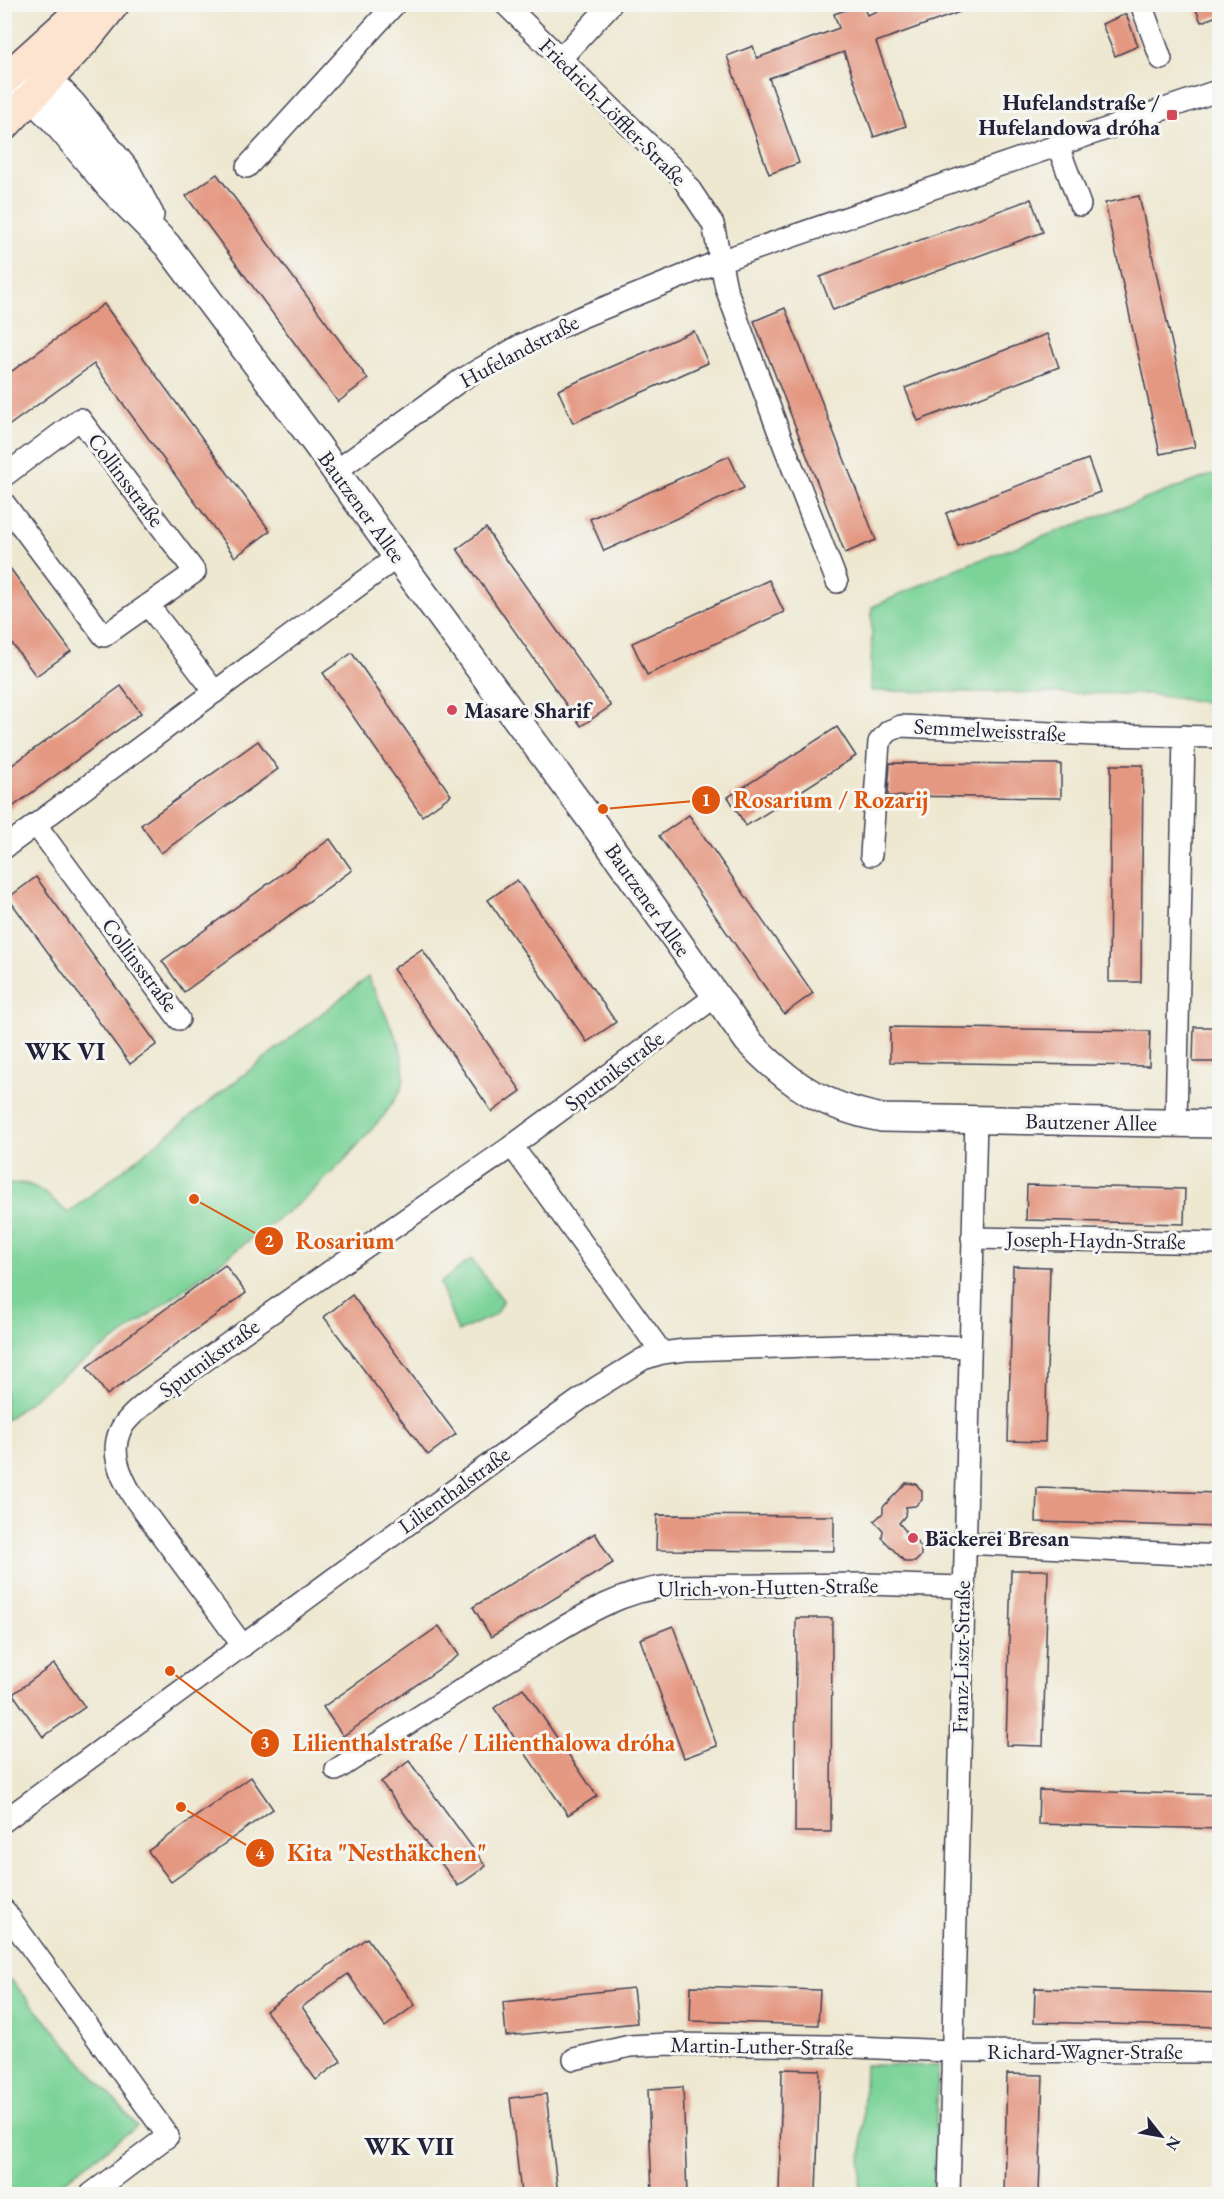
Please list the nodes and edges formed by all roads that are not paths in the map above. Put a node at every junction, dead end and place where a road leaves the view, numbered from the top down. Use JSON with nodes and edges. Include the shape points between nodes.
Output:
{"nodes":[{"id":1,"x":90,"y":4,"type":"edge"},
{"id":2,"x":114,"y":4,"type":"edge"},
{"id":3,"x":395,"y":4,"type":"edge"},
{"id":4,"x":505,"y":4,"type":"edge"},
{"id":5,"x":611,"y":4,"type":"edge"},
{"id":6,"x":1141,"y":4,"type":"edge"},
{"id":7,"x":560,"y":59,"type":"junction"},
{"id":8,"x":1161,"y":59,"type":"dead end"},
{"id":9,"x":14,"y":71,"type":"edge"},
{"id":10,"x":40,"y":88,"type":"junction"},
{"id":11,"x":1220,"y":90,"type":"edge"},
{"id":12,"x":4,"y":126,"type":"edge"},
{"id":13,"x":1058,"y":146,"type":"junction"},
{"id":14,"x":247,"y":167,"type":"dead end"},
{"id":15,"x":1080,"y":205,"type":"dead end"},
{"id":16,"x":720,"y":261,"type":"junction"},
{"id":17,"x":336,"y":471,"type":"junction"},
{"id":18,"x":4,"y":476,"type":"edge"},
{"id":19,"x":4,"y":503,"type":"edge"},
{"id":20,"x":397,"y":557,"type":"junction"},
{"id":21,"x":837,"y":582,"type":"dead end"},
{"id":22,"x":148,"y":605,"type":"junction"},
{"id":23,"x":214,"y":692,"type":"junction"},
{"id":24,"x":1184,"y":736,"type":"junction"},
{"id":25,"x":1220,"y":737,"type":"edge"},
{"id":26,"x":36,"y":825,"type":"junction"},
{"id":27,"x":4,"y":848,"type":"edge"},
{"id":28,"x":871,"y":855,"type":"dead end"},
{"id":29,"x":716,"y":996,"type":"junction"},
{"id":30,"x":180,"y":1019,"type":"dead end"},
{"id":31,"x":976,"y":1119,"type":"junction"},
{"id":32,"x":1176,"y":1124,"type":"junction"},
{"id":33,"x":1220,"y":1124,"type":"edge"},
{"id":34,"x":512,"y":1146,"type":"junction"},
{"id":35,"x":972,"y":1238,"type":"junction"},
{"id":36,"x":1220,"y":1243,"type":"edge"},
{"id":37,"x":969,"y":1347,"type":"junction"},
{"id":38,"x":662,"y":1353,"type":"junction"},
{"id":39,"x":964,"y":1543,"type":"junction"},
{"id":40,"x":1220,"y":1556,"type":"edge"},
{"id":41,"x":963,"y":1587,"type":"junction"},
{"id":42,"x":243,"y":1646,"type":"junction"},
{"id":43,"x":336,"y":1770,"type":"dead end"},
{"id":44,"x":4,"y":1821,"type":"edge"},
{"id":45,"x":4,"y":1910,"type":"edge"},
{"id":46,"x":951,"y":2051,"type":"junction"},
{"id":47,"x":1220,"y":2052,"type":"edge"},
{"id":48,"x":574,"y":2059,"type":"dead end"},
{"id":49,"x":91,"y":2194,"type":"edge"},
{"id":50,"x":949,"y":2194,"type":"edge"}],
"edges":[{"from":1,"to":9,"type":"main road"},
{"from":2,"to":10,"type":"main road"},
{"from":3,"to":14,"type":"street"},
{"from":4,"to":7,"type":"street","name":"Friedrich-Löffler-Straße"},
{"from":5,"to":7,"type":"street"},
{"from":6,"to":8,"type":"street"},
{"from":7,"to":16,"type":"street","name":"Friedrich-Löffler-Straße","via":[[681,176],[713,224]]},
{"from":9,"to":10,"type":"street","name":"Bautzener Allee"},
{"from":10,"to":12,"type":"main road"},
{"from":10,"to":17,"type":"street","name":"Bautzener Allee","via":[[55,121],[110,187],[167,245]]},
{"from":11,"to":13,"type":"street","name":"Hufelandstraße"},
{"from":13,"to":15,"type":"street"},
{"from":13,"to":16,"type":"street","name":"Hufelandstraße"},
{"from":16,"to":17,"type":"street","name":"Hufelandstraße","via":[[521,345],[461,380]]},
{"from":16,"to":21,"type":"street","via":[[726,288],[774,420]]},
{"from":17,"to":20,"type":"street","name":"Bautzener Allee"},
{"from":18,"to":22,"type":"street","name":"Collinsstraße","via":[[80,418],[195,572]]},
{"from":19,"to":22,"type":"street","name":"Collinsstraße","via":[[104,636]]},
{"from":20,"to":23,"type":"street"},
{"from":20,"to":29,"type":"street","name":"Bautzener Allee"},
{"from":22,"to":23,"type":"street"},
{"from":23,"to":26,"type":"street"},
{"from":24,"to":25,"type":"street","name":"Semmelweisstraße"},
{"from":24,"to":28,"type":"street","name":"Semmelweisstraße","via":[[901,726],[889,731],[879,742]]},
{"from":24,"to":32,"type":"street"},
{"from":26,"to":27,"type":"street"},
{"from":26,"to":30,"type":"street","name":"Collinsstraße"},
{"from":29,"to":31,"type":"street","name":"Bautzener Allee","via":[[748,1041],[775,1070],[822,1100],[882,1118]]},
{"from":29,"to":34,"type":"street","name":"Sputnikstraße"},
{"from":31,"to":32,"type":"street","name":"Bautzener Allee"},
{"from":31,"to":35,"type":"street","name":"Franz-Liszt-Straße"},
{"from":32,"to":33,"type":"street","name":"Bautzener Allee"},
{"from":34,"to":38,"type":"street"},
{"from":34,"to":42,"type":"street","name":"Sputnikstraße","via":[[278,1307],[140,1408],[120,1431],[117,1462],[132,1495]]},
{"from":35,"to":36,"type":"street","name":"Joseph-Haydn-Straße"},
{"from":35,"to":37,"type":"street","name":"Franz-Liszt-Straße"},
{"from":37,"to":38,"type":"street","name":"Lilienthalstraße","via":[[868,1344]]},
{"from":37,"to":39,"type":"street","name":"Franz-Liszt-Straße"},
{"from":38,"to":42,"type":"street","name":"Lilienthalstraße","via":[[643,1359],[596,1388]]},
{"from":39,"to":40,"type":"street"},
{"from":39,"to":41,"type":"street","name":"Franz-Liszt-Straße"},
{"from":41,"to":43,"type":"street","name":"Ulrich-von-Hutten-Straße","via":[[669,1586],[628,1594],[507,1660]]},
{"from":41,"to":46,"type":"street","name":"Franz-Liszt-Straße"},
{"from":42,"to":44,"type":"street","name":"Lilienthalstraße"},
{"from":45,"to":49,"type":"street","via":[[168,2136]]},
{"from":46,"to":47,"type":"street","name":"Richard-Wagner-Straße"},
{"from":46,"to":48,"type":"street","name":"Martin-Luther-Straße","via":[[668,2044],[630,2046]]},
{"from":46,"to":50,"type":"street","name":"Franz-Liszt-Straße"}]}
